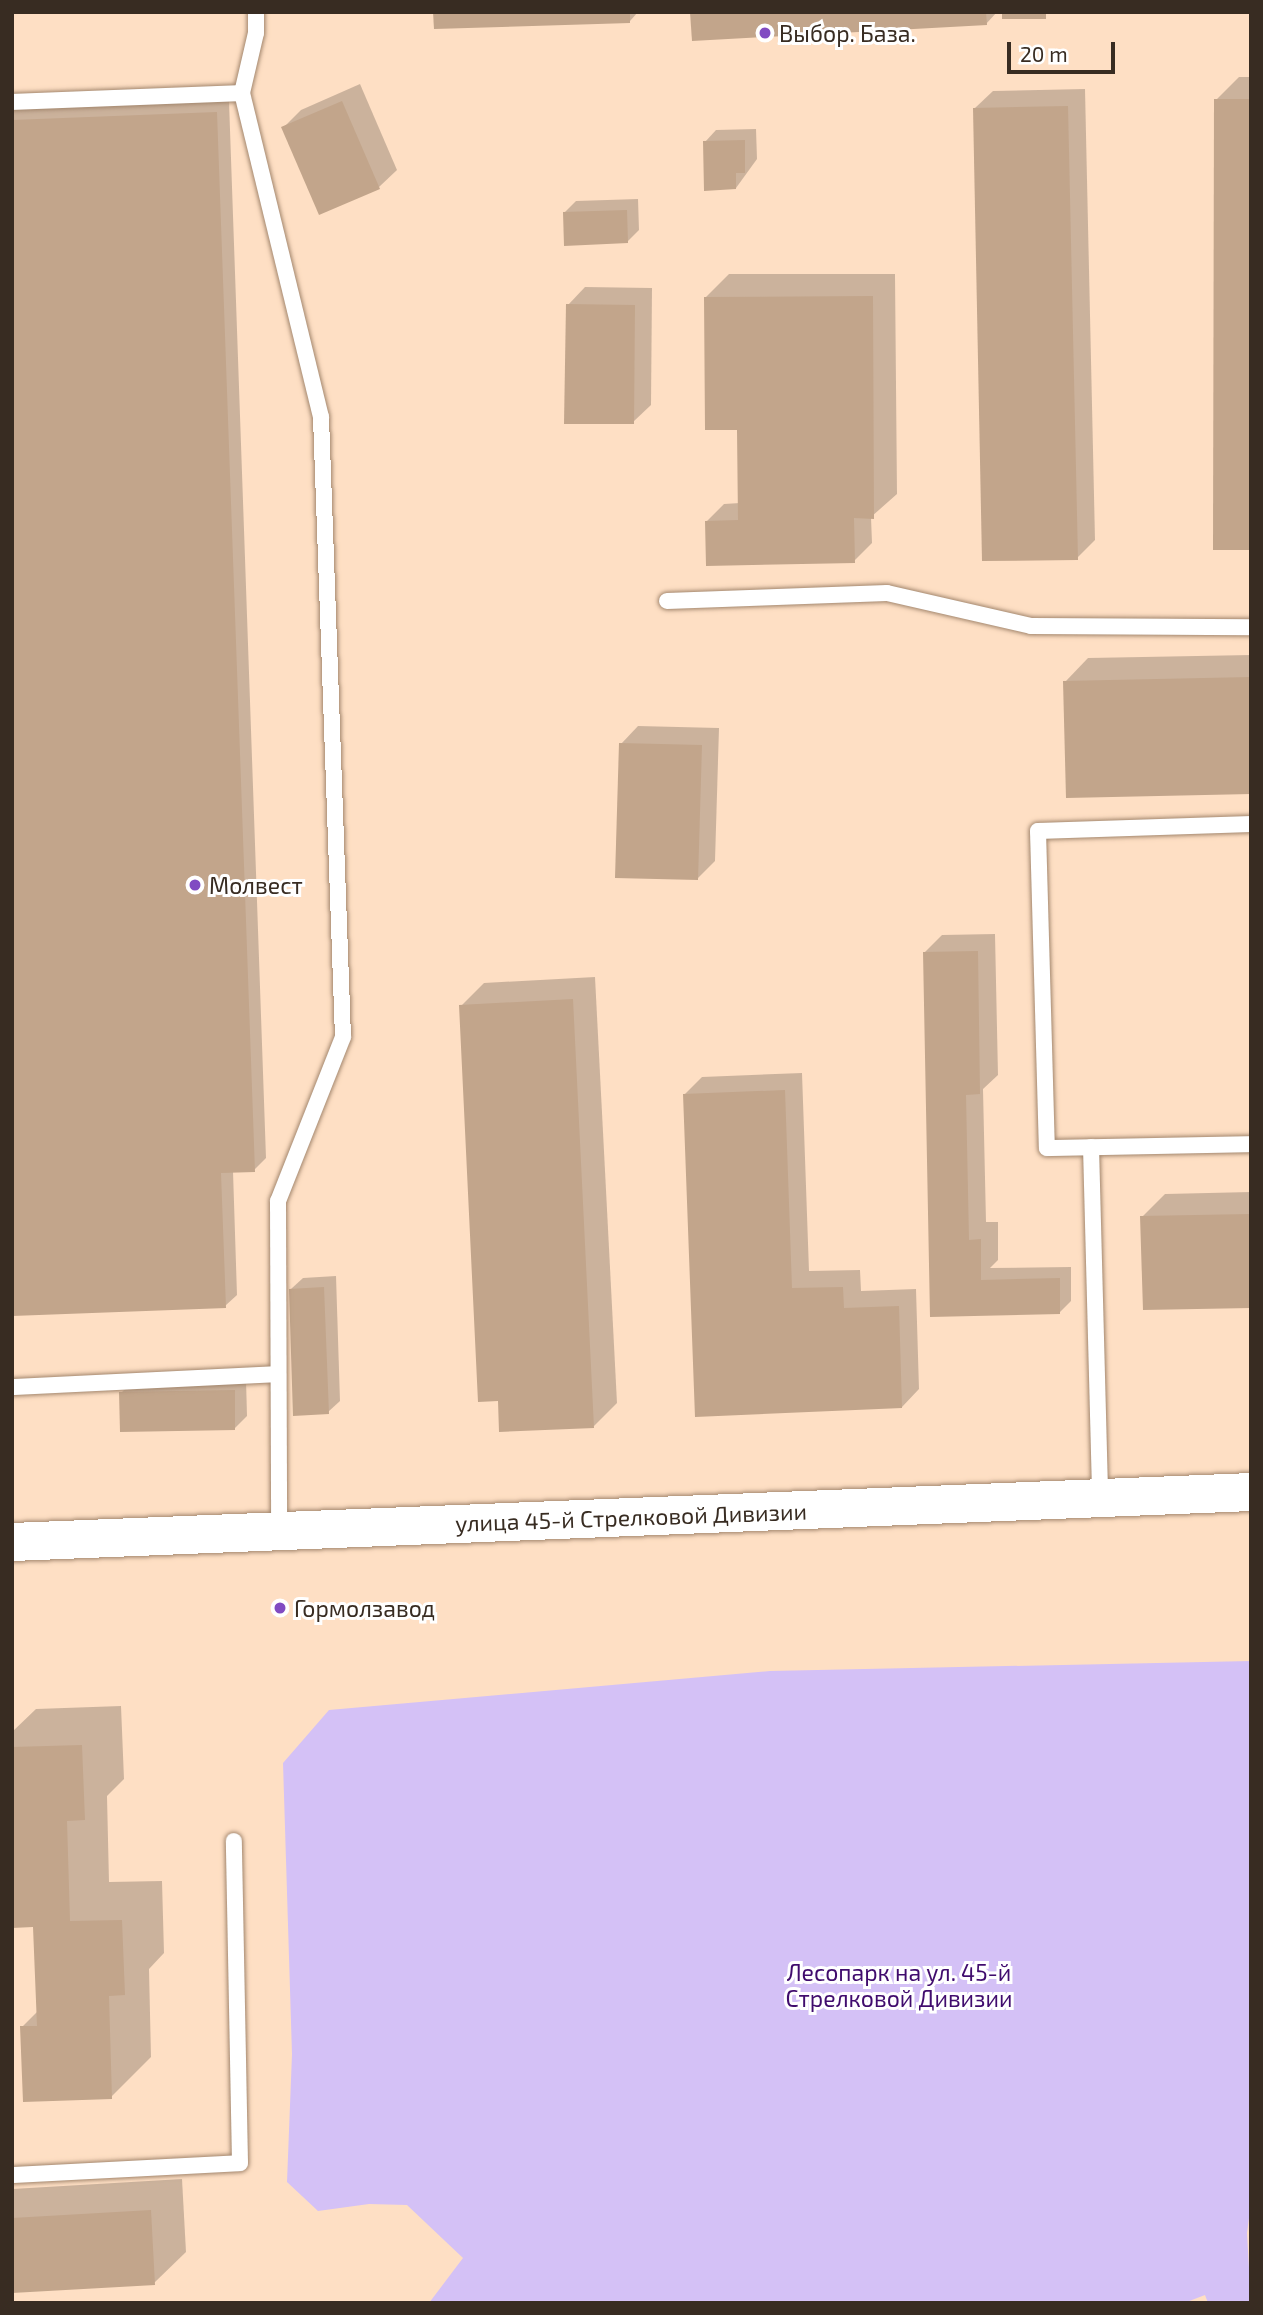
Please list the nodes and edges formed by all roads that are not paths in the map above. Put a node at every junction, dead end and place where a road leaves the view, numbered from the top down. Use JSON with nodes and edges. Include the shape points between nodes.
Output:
{"nodes":[{"id":1,"x":256,"y":12,"type":"edge"},
{"id":2,"x":242,"y":93,"type":"junction"},
{"id":3,"x":12,"y":102,"type":"edge"},
{"id":4,"x":667,"y":601,"type":"dead end"},
{"id":5,"x":1251,"y":627,"type":"edge"},
{"id":6,"x":1251,"y":824,"type":"edge"},
{"id":7,"x":1251,"y":1144,"type":"edge"},
{"id":8,"x":1091,"y":1147,"type":"junction"},
{"id":9,"x":277,"y":1374,"type":"junction"},
{"id":10,"x":12,"y":1387,"type":"edge"},
{"id":11,"x":1251,"y":1492,"type":"edge"},
{"id":12,"x":1100,"y":1498,"type":"junction"},
{"id":13,"x":279,"y":1532,"type":"junction"},
{"id":14,"x":12,"y":1542,"type":"edge"},
{"id":15,"x":234,"y":1841,"type":"dead end"},
{"id":16,"x":12,"y":2175,"type":"edge"}],
"edges":[{"from":1,"to":2,"type":"lane","via":[[256,33]]},
{"from":2,"to":3,"type":"lane"},
{"from":2,"to":9,"type":"lane","via":[[321,417],[343,1037],[278,1201]]},
{"from":4,"to":5,"type":"lane","via":[[887,593],[1031,626]]},
{"from":6,"to":8,"type":"lane","via":[[1038,831],[1047,1148]]},
{"from":7,"to":8,"type":"lane"},
{"from":8,"to":12,"type":"lane"},
{"from":9,"to":10,"type":"lane"},
{"from":9,"to":13,"type":"lane"},
{"from":11,"to":12,"type":"street","name":"улица 45-й Стрелковой Дивизии"},
{"from":12,"to":13,"type":"street","name":"улица 45-й Стрелковой Дивизии"},
{"from":13,"to":14,"type":"street","name":"улица 45-й Стрелковой Дивизии"},
{"from":15,"to":16,"type":"lane","via":[[240,2163]]}]}
